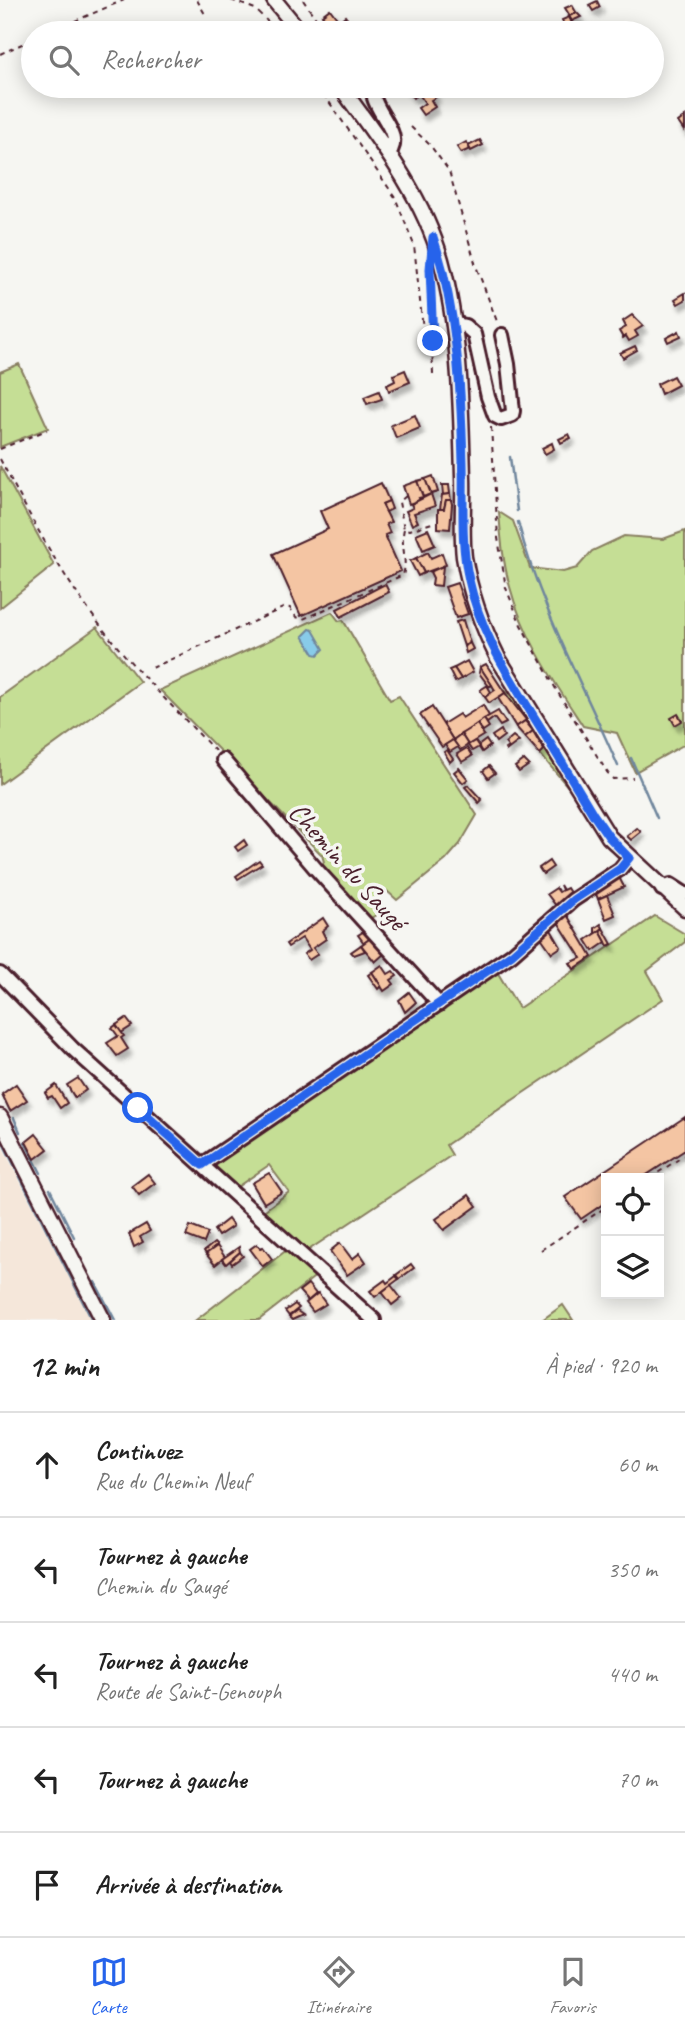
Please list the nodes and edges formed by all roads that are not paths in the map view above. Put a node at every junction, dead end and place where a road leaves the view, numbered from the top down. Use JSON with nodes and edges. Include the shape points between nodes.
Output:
{"nodes":[{"id":1,"x":274,"y":0,"type":"edge"},
{"id":2,"x":291,"y":21,"type":"edge"},
{"id":3,"x":349,"y":98,"type":"edge"},
{"id":4,"x":374,"y":98,"type":"dead end"},
{"id":5,"x":389,"y":153,"type":"junction"},
{"id":6,"x":453,"y":323,"type":"junction"},
{"id":7,"x":502,"y":335,"type":"road end"},
{"id":8,"x":223,"y":760,"type":"road end"},
{"id":9,"x":629,"y":858,"type":"junction"},
{"id":10,"x":662,"y":888,"type":"junction"},
{"id":11,"x":685,"y":894,"type":"edge"},
{"id":12,"x":685,"y":908,"type":"edge"},
{"id":13,"x":0,"y":974,"type":"edge"},
{"id":14,"x":439,"y":1004,"type":"junction"},
{"id":15,"x":0,"y":1117,"type":"edge"},
{"id":16,"x":202,"y":1165,"type":"junction"},
{"id":17,"x":103,"y":1320,"type":"edge"},
{"id":18,"x":374,"y":1320,"type":"edge"}],
"edges":[{"from":1,"to":2,"type":"street"},
{"from":3,"to":5,"type":"street"},
{"from":4,"to":5,"type":"street","via":[[393,137]]},
{"from":5,"to":6,"type":"street","via":[[433,237]]},
{"from":6,"to":7,"type":"street","via":[[474,334],[494,414],[501,419],[513,413]]},
{"from":6,"to":9,"type":"street","via":[[463,542],[477,612],[498,658],[593,814]]},
{"from":8,"to":14,"type":"street","name":"Chemin du Saugé"},
{"from":9,"to":10,"type":"street"},
{"from":9,"to":14,"type":"street","via":[[512,954]]},
{"from":10,"to":11,"type":"street","via":[[671,885]]},
{"from":10,"to":12,"type":"street"},
{"from":13,"to":16,"type":"street","via":[[73,1049]]},
{"from":14,"to":16,"type":"street"},
{"from":15,"to":17,"type":"street"},
{"from":16,"to":18,"type":"street"}]}
